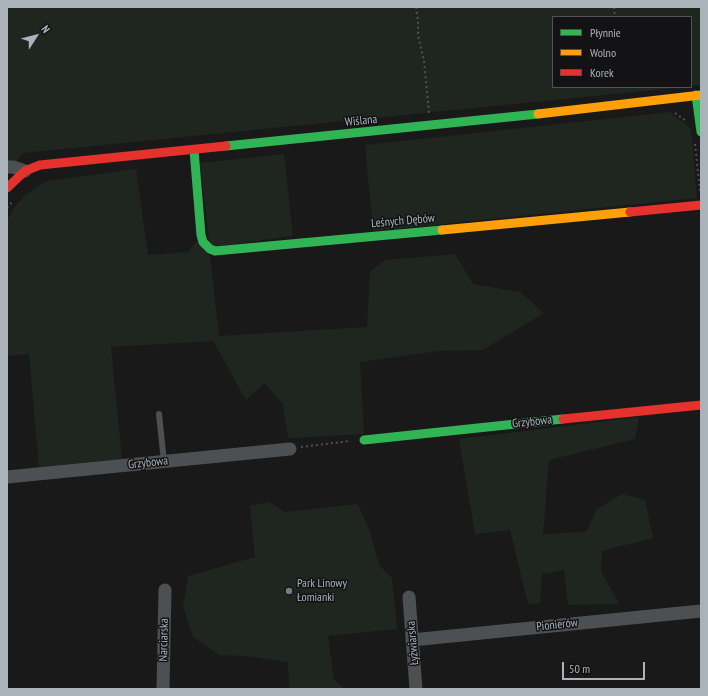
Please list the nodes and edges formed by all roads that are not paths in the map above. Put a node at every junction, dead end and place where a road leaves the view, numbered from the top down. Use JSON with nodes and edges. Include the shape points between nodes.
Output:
{"nodes":[{"id":1,"x":699,"y":95,"type":"edge"},
{"id":2,"x":701,"y":132,"type":"edge"},
{"id":3,"x":194,"y":150,"type":"junction"},
{"id":4,"x":7,"y":167,"type":"edge"},
{"id":5,"x":25,"y":171,"type":"junction"},
{"id":6,"x":7,"y":188,"type":"edge"},
{"id":7,"x":701,"y":205,"type":"edge"},
{"id":8,"x":701,"y":405,"type":"edge"},
{"id":9,"x":159,"y":414,"type":"dead end"},
{"id":10,"x":364,"y":440,"type":"road end"},
{"id":11,"x":290,"y":449,"type":"road end"},
{"id":12,"x":164,"y":462,"type":"junction"},
{"id":13,"x":7,"y":477,"type":"edge"},
{"id":14,"x":165,"y":590,"type":"dead end"},
{"id":15,"x":409,"y":597,"type":"dead end"},
{"id":16,"x":701,"y":611,"type":"edge"},
{"id":17,"x":412,"y":640,"type":"junction"},
{"id":18,"x":163,"y":689,"type":"edge"},
{"id":19,"x":416,"y":689,"type":"edge"}],
"edges":[{"from":1,"to":2,"type":"street"},
{"from":1,"to":3,"type":"street","name":"Wiślana"},
{"from":3,"to":5,"type":"street","name":"Wiślana","via":[[40,165]]},
{"from":3,"to":7,"type":"street","name":"Leśnych Dębów","via":[[201,235],[203,242],[215,251]]},
{"from":4,"to":5,"type":"street"},
{"from":5,"to":6,"type":"street"},
{"from":8,"to":10,"type":"street","name":"Grzybowa"},
{"from":9,"to":12,"type":"lane"},
{"from":11,"to":12,"type":"street","name":"Grzybowa"},
{"from":12,"to":13,"type":"street","name":"Grzybowa"},
{"from":14,"to":18,"type":"street","name":"Narciarska"},
{"from":15,"to":17,"type":"street","name":"Łyżwiarska"},
{"from":16,"to":17,"type":"street","name":"Pionierów"},
{"from":17,"to":19,"type":"street","name":"Łyżwiarska"}]}
